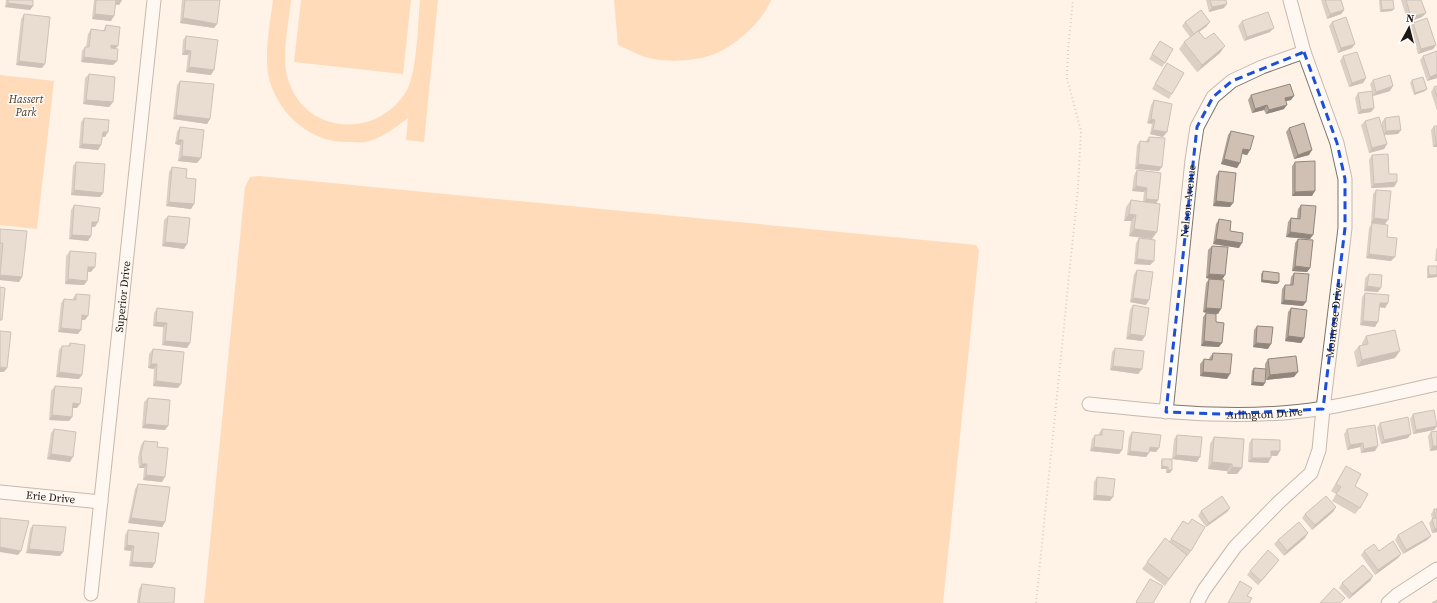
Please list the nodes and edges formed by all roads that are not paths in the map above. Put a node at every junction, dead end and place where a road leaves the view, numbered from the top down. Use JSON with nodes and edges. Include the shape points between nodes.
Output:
{"nodes":[{"id":1,"x":154,"y":0,"type":"edge"},
{"id":2,"x":1290,"y":0,"type":"edge"},
{"id":3,"x":1304,"y":52,"type":"junction"},
{"id":4,"x":1437,"y":384,"type":"edge"},
{"id":5,"x":1089,"y":404,"type":"dead end"},
{"id":6,"x":1323,"y":408,"type":"junction"},
{"id":7,"x":1166,"y":412,"type":"junction"},
{"id":8,"x":0,"y":492,"type":"edge"},
{"id":9,"x":101,"y":502,"type":"junction"},
{"id":10,"x":1437,"y":569,"type":"edge"},
{"id":11,"x":91,"y":594,"type":"dead end"},
{"id":12,"x":1197,"y":603,"type":"edge"},
{"id":13,"x":1388,"y":603,"type":"edge"}],
"edges":[{"from":1,"to":9,"type":"street","name":"Superior Drive"},
{"from":2,"to":3,"type":"street","name":"Montrose Drive"},
{"from":3,"to":6,"type":"street","name":"Montrose Drive","via":[[1337,143],[1345,178],[1345,228]]},
{"from":3,"to":7,"type":"street","name":"Nelson Avenue","via":[[1232,81],[1213,97],[1197,127]]},
{"from":4,"to":6,"type":"street","name":"Arlington Drive"},
{"from":5,"to":7,"type":"street","name":"Arlington Drive"},
{"from":6,"to":7,"type":"street","name":"Arlington Drive","via":[[1273,413]]},
{"from":6,"to":12,"type":"street","name":"Montrose Drive","via":[[1319,450],[1311,474],[1235,547]]},
{"from":8,"to":9,"type":"street","name":"Erie Drive"},
{"from":9,"to":11,"type":"street","name":"Superior Drive"},
{"from":10,"to":13,"type":"street"}]}
